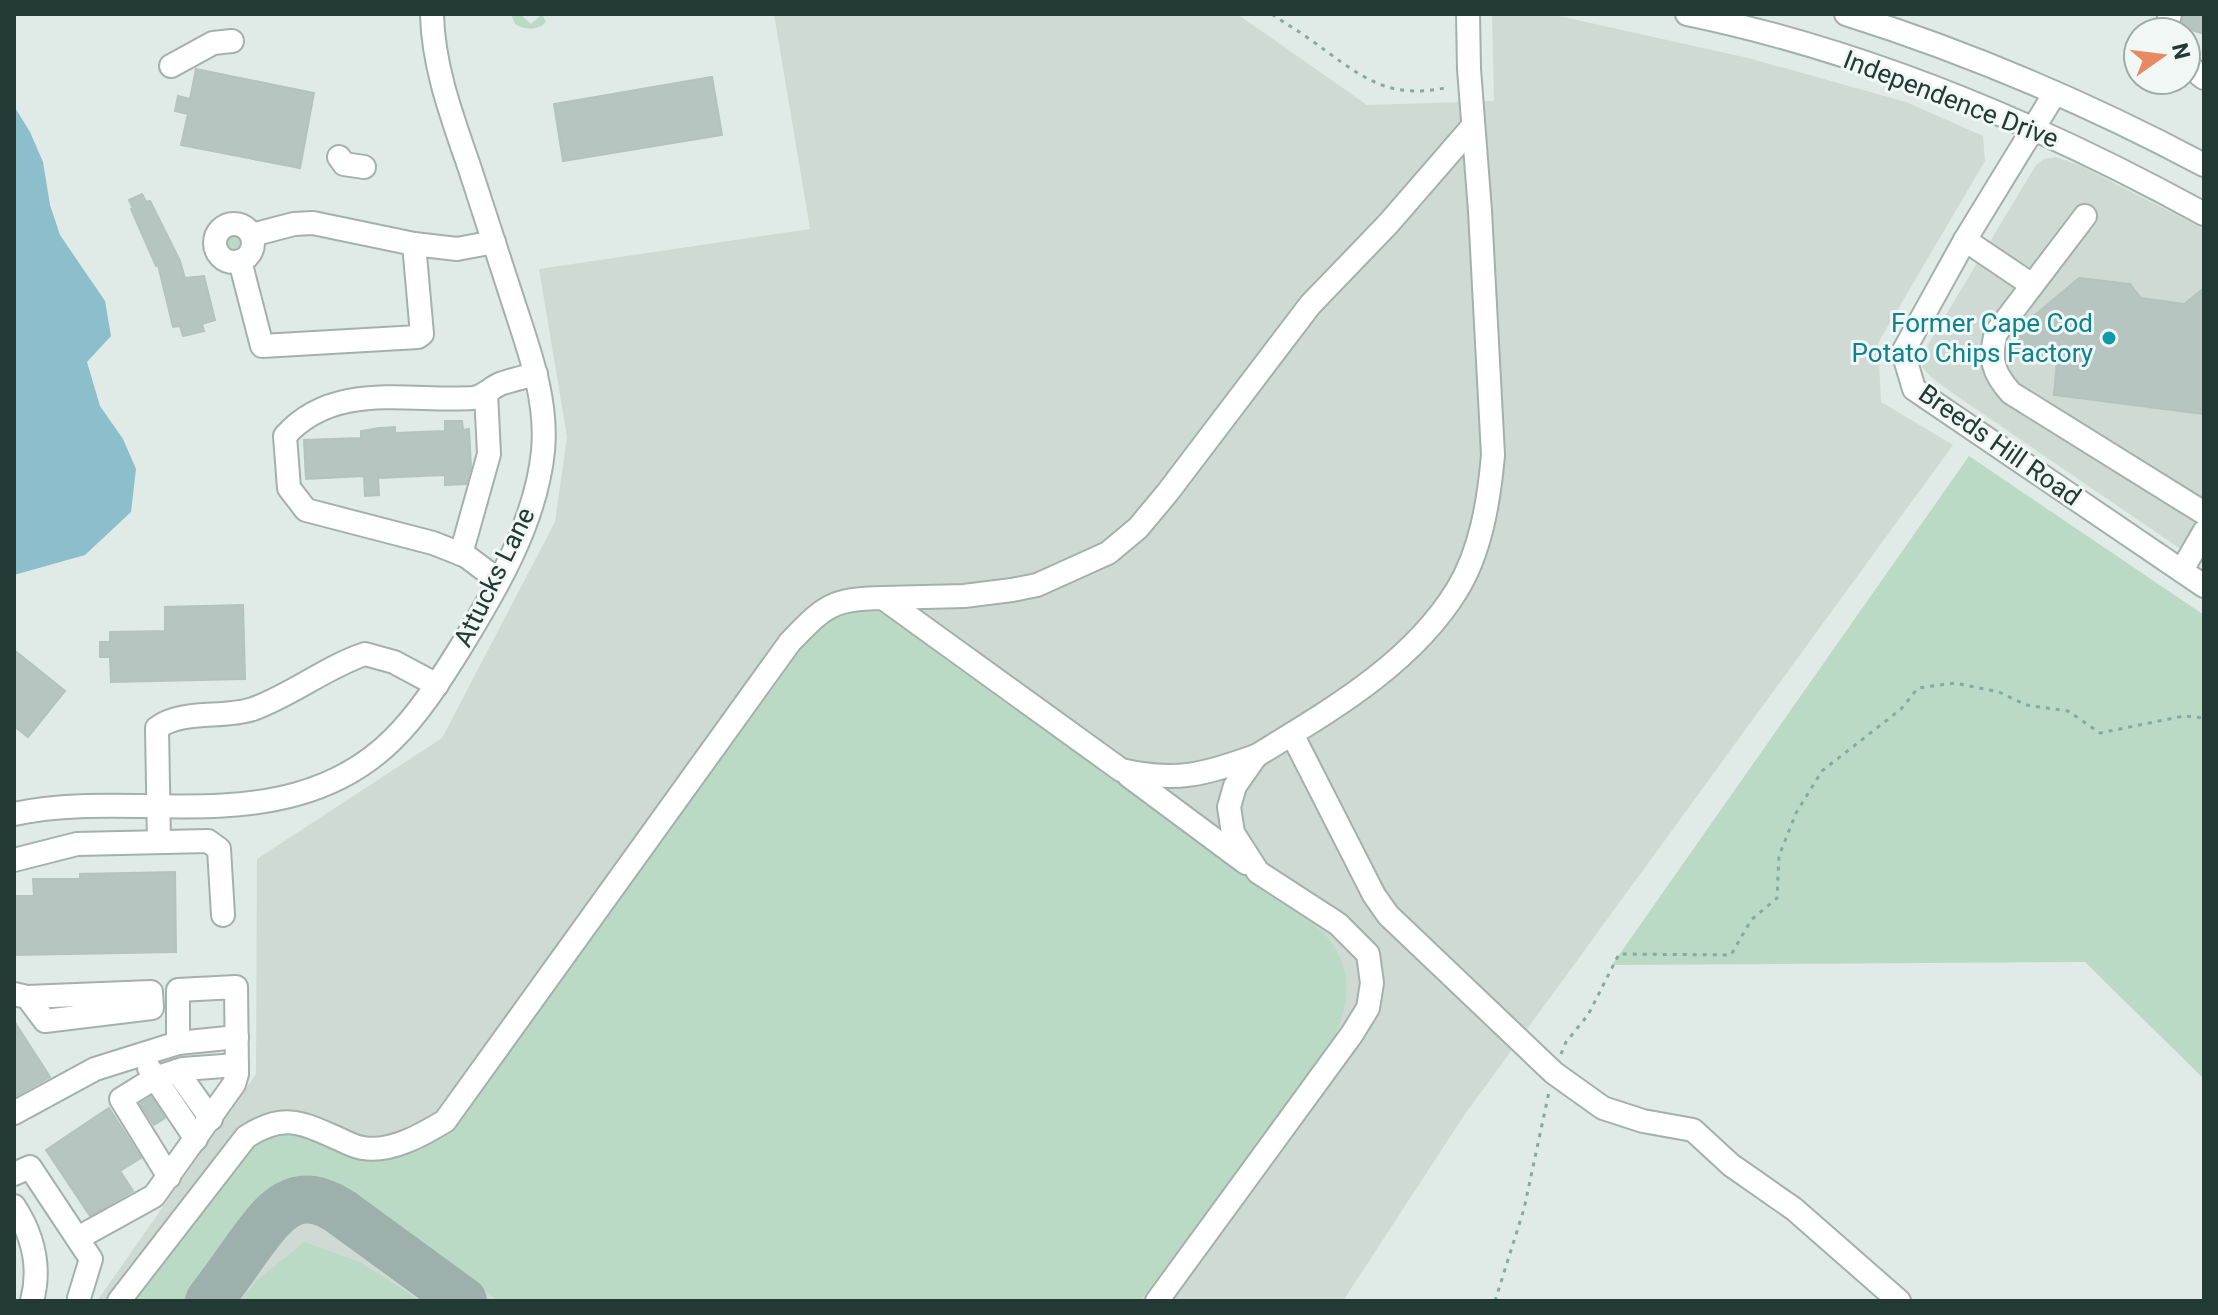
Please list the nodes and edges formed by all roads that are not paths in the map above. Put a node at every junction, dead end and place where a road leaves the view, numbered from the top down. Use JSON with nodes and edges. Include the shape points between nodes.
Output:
{"nodes":[{"id":1,"x":432,"y":14,"type":"edge"},
{"id":2,"x":1468,"y":14,"type":"edge"},
{"id":3,"x":1687,"y":14,"type":"edge"},
{"id":4,"x":1846,"y":14,"type":"edge"},
{"id":5,"x":232,"y":41,"type":"dead end"},
{"id":6,"x":171,"y":66,"type":"dead end"},
{"id":7,"x":2055,"y":93,"type":"junction"},
{"id":8,"x":1473,"y":126,"type":"junction"},
{"id":9,"x":2034,"y":128,"type":"junction"},
{"id":10,"x":339,"y":157,"type":"dead end"},
{"id":11,"x":2204,"y":165,"type":"edge"},
{"id":12,"x":364,"y":167,"type":"dead end"},
{"id":13,"x":2204,"y":214,"type":"edge"},
{"id":14,"x":2085,"y":216,"type":"dead end"},
{"id":15,"x":252,"y":235,"type":"junction"},
{"id":16,"x":1965,"y":240,"type":"junction"},
{"id":17,"x":494,"y":242,"type":"junction"},
{"id":18,"x":414,"y":244,"type":"junction"},
{"id":19,"x":240,"y":261,"type":"junction"},
{"id":20,"x":2032,"y":285,"type":"junction"},
{"id":21,"x":536,"y":374,"type":"junction"},
{"id":22,"x":486,"y":393,"type":"junction"},
{"id":23,"x":2204,"y":513,"type":"edge"},
{"id":24,"x":2204,"y":532,"type":"edge"},
{"id":25,"x":461,"y":554,"type":"junction"},
{"id":26,"x":2182,"y":570,"type":"junction"},
{"id":27,"x":498,"y":580,"type":"junction"},
{"id":28,"x":2204,"y":586,"type":"edge"},
{"id":29,"x":883,"y":598,"type":"junction"},
{"id":30,"x":437,"y":685,"type":"junction"},
{"id":31,"x":1292,"y":734,"type":"junction"},
{"id":32,"x":1256,"y":756,"type":"junction"},
{"id":33,"x":1121,"y":770,"type":"junction"},
{"id":34,"x":159,"y":805,"type":"junction"},
{"id":35,"x":14,"y":814,"type":"edge"},
{"id":36,"x":159,"y":842,"type":"junction"},
{"id":37,"x":14,"y":860,"type":"edge"},
{"id":38,"x":1258,"y":872,"type":"junction"},
{"id":39,"x":223,"y":915,"type":"dead end"},
{"id":40,"x":21,"y":996,"type":"edge"},
{"id":41,"x":237,"y":1037,"type":"junction"},
{"id":42,"x":178,"y":1043,"type":"junction"},
{"id":43,"x":140,"y":1055,"type":"junction"},
{"id":44,"x":237,"y":1065,"type":"junction"},
{"id":45,"x":177,"y":1071,"type":"junction"},
{"id":46,"x":155,"y":1078,"type":"junction"},
{"id":47,"x":14,"y":1113,"type":"edge"},
{"id":48,"x":211,"y":1119,"type":"junction"},
{"id":49,"x":196,"y":1139,"type":"junction"},
{"id":50,"x":14,"y":1174,"type":"edge"},
{"id":51,"x":169,"y":1177,"type":"junction"},
{"id":52,"x":14,"y":1206,"type":"edge"},
{"id":53,"x":63,"y":1216,"type":"junction"},
{"id":54,"x":30,"y":1237,"type":"junction"},
{"id":55,"x":78,"y":1238,"type":"junction"},
{"id":56,"x":79,"y":1298,"type":"dead end"},
{"id":57,"x":32,"y":1301,"type":"edge"},
{"id":58,"x":119,"y":1301,"type":"edge"},
{"id":59,"x":1157,"y":1301,"type":"edge"},
{"id":60,"x":1899,"y":1301,"type":"edge"}],
"edges":[{"from":1,"to":17,"type":"street","name":"Attucks Lane","via":[[439,70]]},
{"from":2,"to":8,"type":"street"},
{"from":3,"to":9,"type":"street","name":"Independence Drive","via":[[1845,58]]},
{"from":4,"to":7,"type":"street","name":"Independence Drive"},
{"from":5,"to":6,"type":"street","via":[[213,43]]},
{"from":7,"to":9,"type":"street","name":"Breeds Hill Road"},
{"from":7,"to":11,"type":"street","name":"Independence Drive"},
{"from":8,"to":29,"type":"street","via":[[1310,305],[1168,492],[1108,553],[1024,588]]},
{"from":8,"to":31,"type":"street","via":[[1493,455],[1475,547],[1458,588],[1431,627],[1398,660]]},
{"from":9,"to":13,"type":"street","name":"Independence Drive"},
{"from":9,"to":16,"type":"street","name":"Breeds Hill Road"},
{"from":10,"to":12,"type":"street","via":[[344,164]]},
{"from":14,"to":20,"type":"street"},
{"from":15,"to":18,"type":"street","via":[[313,223]]},
{"from":15,"to":19,"type":"street","via":[[251,253]]},
{"from":15,"to":19,"type":"street","via":[[237,224],[225,226],[217,236],[219,254]]},
{"from":16,"to":20,"type":"street"},
{"from":16,"to":26,"type":"street","name":"Breeds Hill Road","via":[[1903,352],[1914,389]]},
{"from":17,"to":18,"type":"street","via":[[457,249]]},
{"from":17,"to":21,"type":"street","name":"Attucks Lane"},
{"from":18,"to":19,"type":"street","via":[[422,331],[418,337],[262,346]]},
{"from":20,"to":23,"type":"street","via":[[1996,333],[1991,358],[2000,380],[2011,393]]},
{"from":21,"to":22,"type":"street"},
{"from":21,"to":27,"type":"street","name":"Attucks Lane","via":[[543,412],[540,468],[522,530]]},
{"from":22,"to":25,"type":"street","via":[[489,454]]},
{"from":22,"to":25,"type":"street","via":[[478,398],[363,397],[328,405],[285,436],[289,488],[306,510]]},
{"from":24,"to":26,"type":"street"},
{"from":25,"to":27,"type":"street"},
{"from":26,"to":28,"type":"street","name":"Breeds Hill Road"},
{"from":27,"to":30,"type":"street","name":"Attucks Lane"},
{"from":29,"to":33,"type":"street"},
{"from":29,"to":58,"type":"street","via":[[844,601],[820,611],[790,642],[445,1121],[378,1149],[361,1148],[305,1124],[263,1126],[246,1137]]},
{"from":30,"to":34,"type":"street","name":"Attucks Lane","via":[[387,745],[316,787],[259,801]]},
{"from":30,"to":34,"type":"street","via":[[394,662],[365,654],[255,708],[169,719],[157,728]]},
{"from":31,"to":32,"type":"street"},
{"from":31,"to":60,"type":"street","via":[[1388,915],[1554,1073],[1603,1108],[1693,1130]]},
{"from":32,"to":33,"type":"street","via":[[1176,777]]},
{"from":32,"to":38,"type":"street","via":[[1235,786],[1229,807],[1233,833]]},
{"from":33,"to":38,"type":"street"},
{"from":34,"to":35,"type":"street","name":"Attucks Lane","via":[[83,805]]},
{"from":34,"to":36,"type":"street"},
{"from":36,"to":37,"type":"street","via":[[77,844]]},
{"from":36,"to":39,"type":"street","via":[[208,841],[219,849]]},
{"from":38,"to":59,"type":"street","via":[[1338,924],[1368,954],[1368,1008]]},
{"from":40,"to":40,"type":"street","via":[[151,992],[152,1008],[45,1021]]},
{"from":41,"to":42,"type":"street"},
{"from":41,"to":42,"type":"street","via":[[236,987],[178,990]]},
{"from":41,"to":44,"type":"street"},
{"from":42,"to":43,"type":"street"},
{"from":43,"to":46,"type":"street"},
{"from":43,"to":47,"type":"street","via":[[95,1069]]},
{"from":44,"to":45,"type":"street"},
{"from":44,"to":48,"type":"street","via":[[234,1084]]},
{"from":45,"to":46,"type":"street"},
{"from":45,"to":48,"type":"street"},
{"from":46,"to":49,"type":"street"},
{"from":46,"to":51,"type":"street","via":[[121,1099]]},
{"from":48,"to":49,"type":"street"},
{"from":49,"to":51,"type":"street"},
{"from":50,"to":53,"type":"street","via":[[30,1167]]},
{"from":51,"to":55,"type":"street","via":[[154,1196]]},
{"from":52,"to":54,"type":"street"},
{"from":53,"to":54,"type":"street"},
{"from":53,"to":55,"type":"street"},
{"from":54,"to":57,"type":"street","via":[[36,1266]]},
{"from":55,"to":56,"type":"street","via":[[91,1259]]}]}
